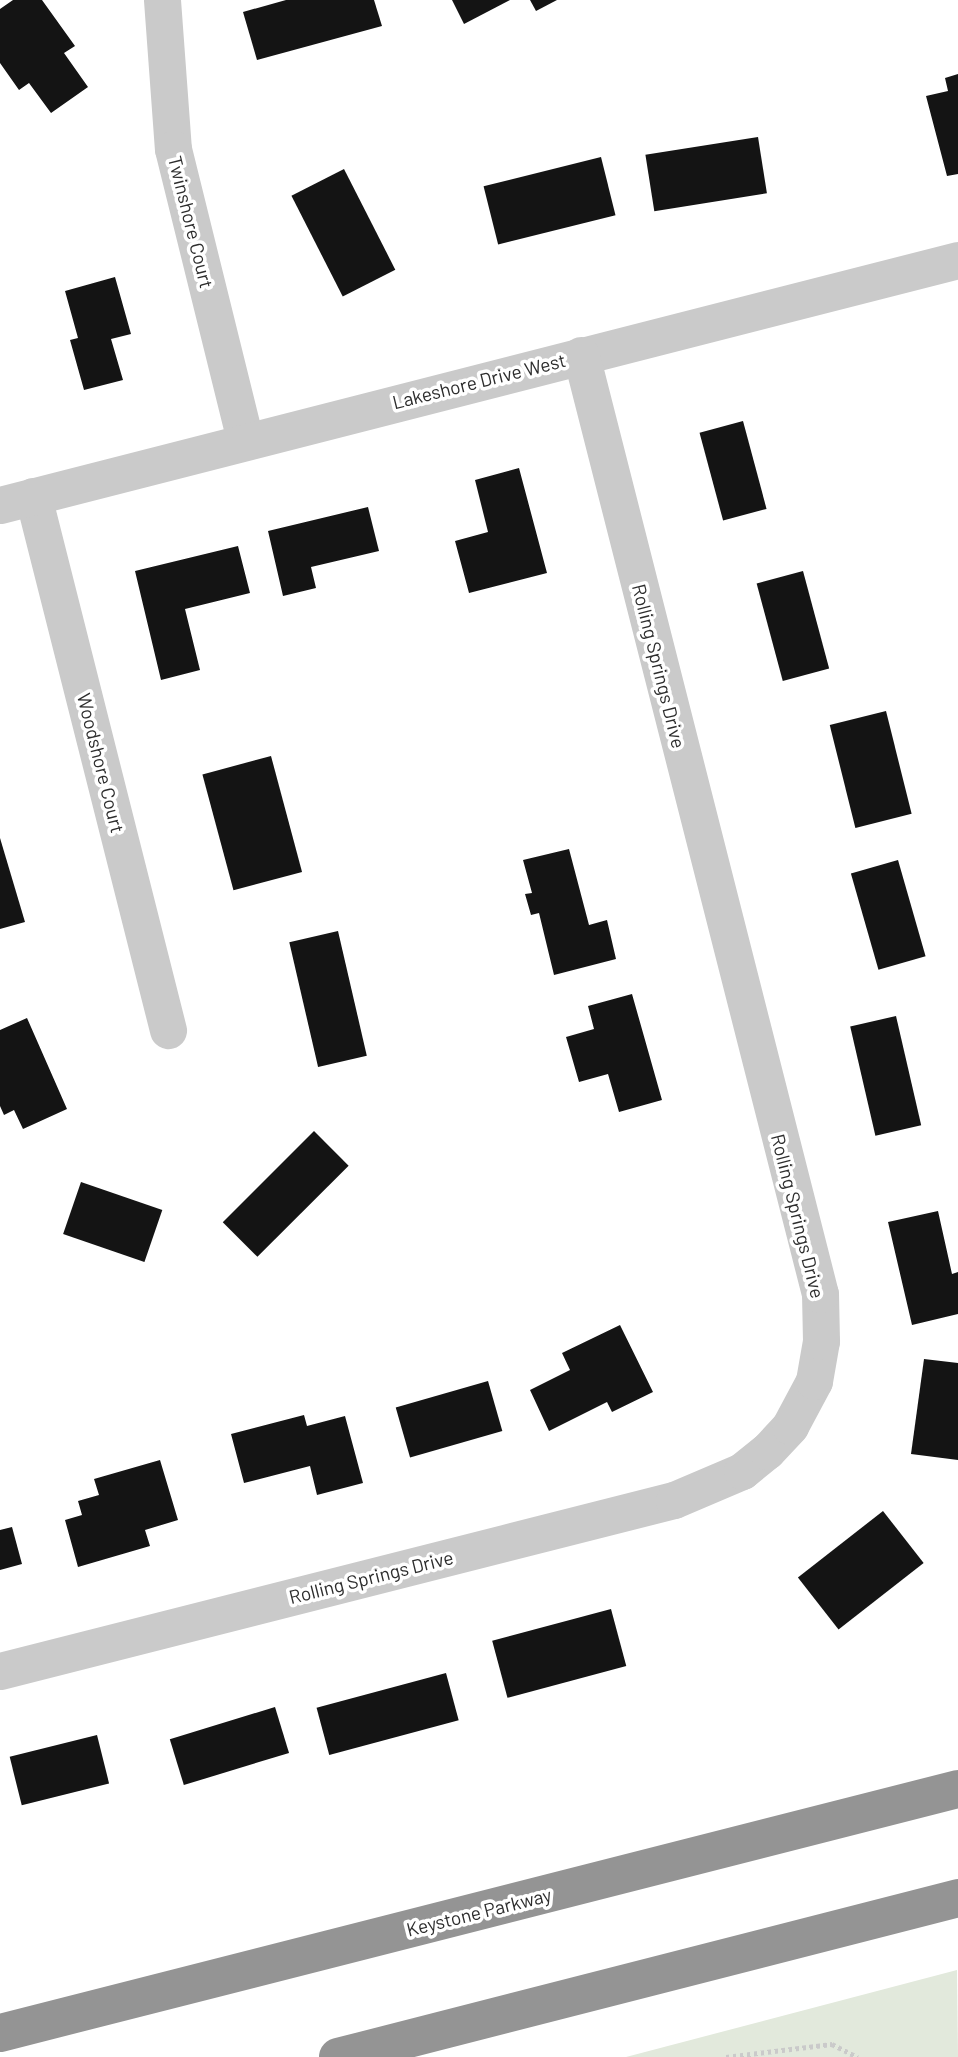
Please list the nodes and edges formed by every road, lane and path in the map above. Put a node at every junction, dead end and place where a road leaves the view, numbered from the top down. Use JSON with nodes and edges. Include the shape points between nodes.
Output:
{"nodes":[{"id":1,"x":162,"y":0,"type":"edge"},
{"id":2,"x":958,"y":260,"type":"edge"},
{"id":3,"x":581,"y":355,"type":"junction"},
{"id":4,"x":245,"y":441,"type":"junction"},
{"id":5,"x":17,"y":500,"type":"edge"},
{"id":6,"x":168,"y":1030,"type":"dead end"},
{"id":7,"x":0,"y":1671,"type":"edge"},
{"id":8,"x":958,"y":1789,"type":"edge"},
{"id":9,"x":958,"y":1898,"type":"edge"},
{"id":10,"x":0,"y":2033,"type":"edge"},
{"id":11,"x":338,"y":2057,"type":"edge"},
{"id":12,"x":726,"y":2057,"type":"edge"},
{"id":13,"x":858,"y":2057,"type":"edge"}],
"edges":[{"from":1,"to":4,"type":"street","name":"Twinshore Court","via":[[173,149]]},
{"from":2,"to":3,"type":"street","name":"Lakeshore Drive West"},
{"from":3,"to":4,"type":"street","name":"Lakeshore Drive West"},
{"from":3,"to":7,"type":"street","name":"Rolling Springs Drive","via":[[820,1294],[821,1341],[814,1381],[790,1426],[767,1451],[742,1471],[674,1500]]},
{"from":4,"to":5,"type":"street","name":"Lakeshore Drive West"},
{"from":5,"to":6,"type":"street","name":"Woodshore Court"},
{"from":8,"to":10,"type":"highway","name":"Keystone Parkway"},
{"from":9,"to":11,"type":"highway"},
{"from":12,"to":13,"type":"path","via":[[832,2045]]}]}
